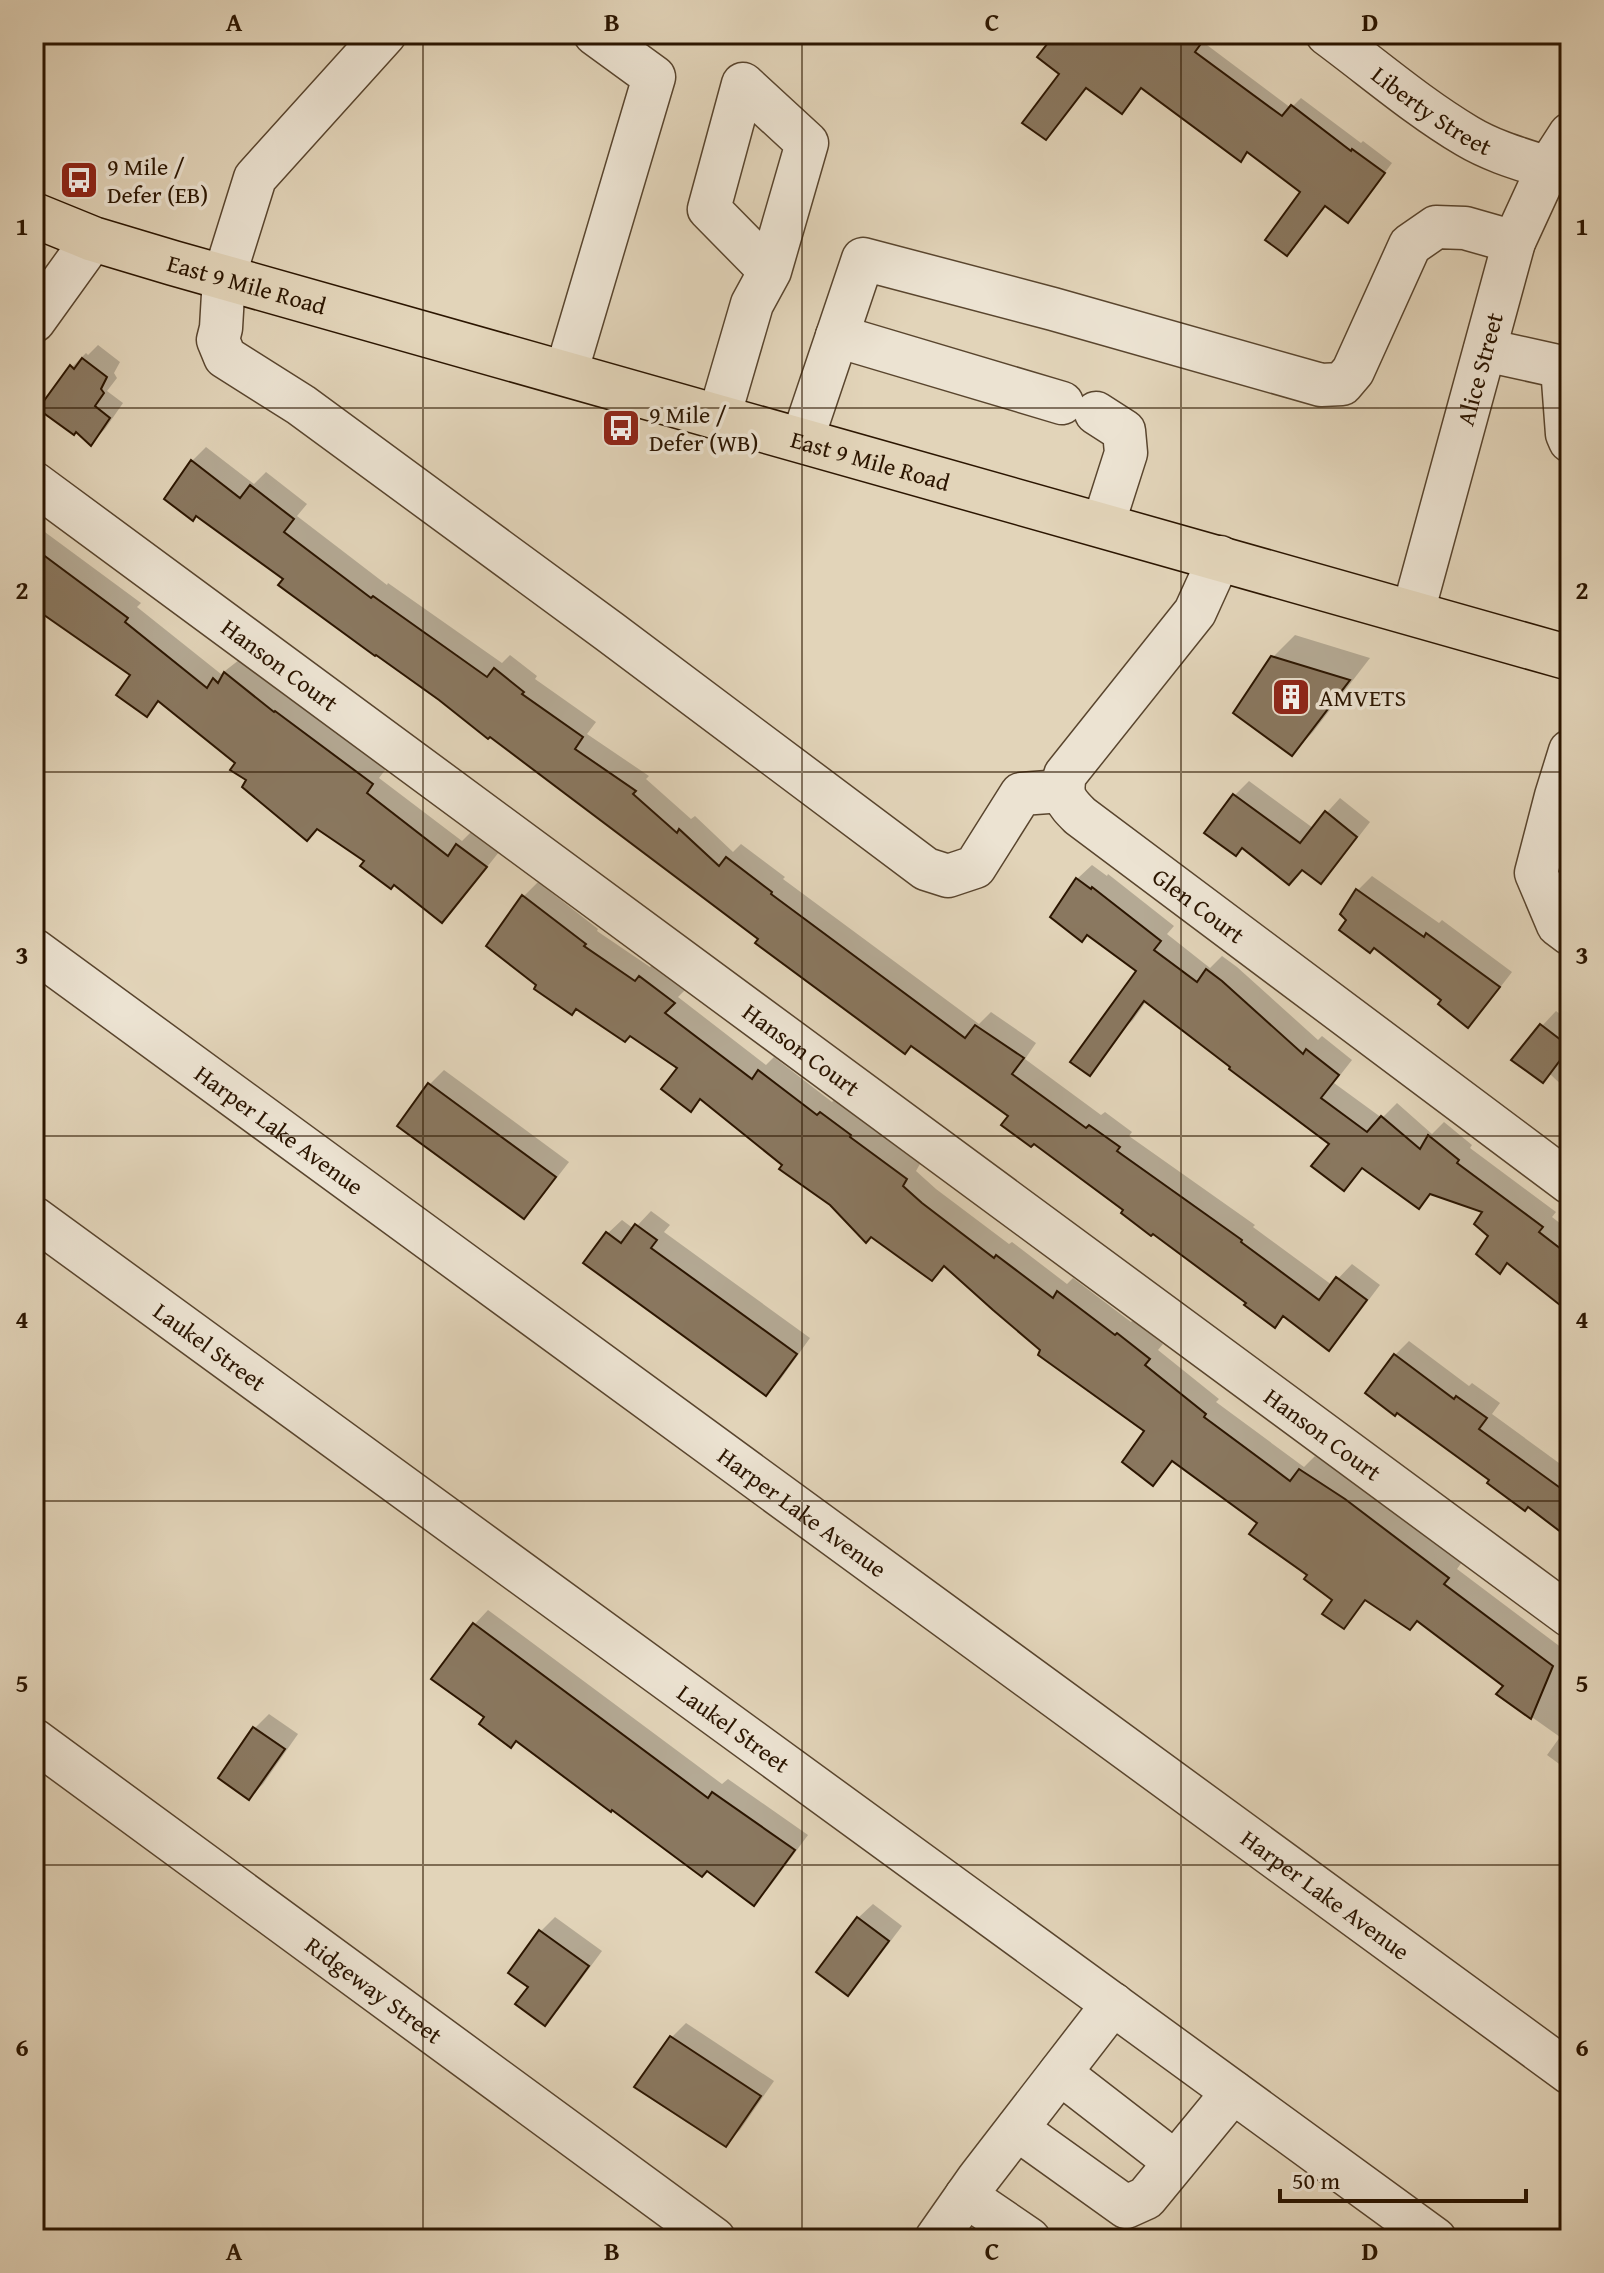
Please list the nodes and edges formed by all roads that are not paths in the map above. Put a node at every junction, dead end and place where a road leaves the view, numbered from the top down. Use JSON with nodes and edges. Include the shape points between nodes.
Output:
{"nodes":[{"id":1,"x":385,"y":34,"type":"edge"},
{"id":2,"x":595,"y":34,"type":"edge"},
{"id":3,"x":1327,"y":34,"type":"edge"},
{"id":4,"x":1570,"y":134,"type":"edge"},
{"id":5,"x":1548,"y":168,"type":"junction"},
{"id":6,"x":34,"y":215,"type":"edge"},
{"id":7,"x":93,"y":239,"type":"junction"},
{"id":8,"x":1514,"y":242,"type":"junction"},
{"id":9,"x":770,"y":271,"type":"dead end"},
{"id":10,"x":224,"y":277,"type":"junction"},
{"id":11,"x":34,"y":321,"type":"edge"},
{"id":12,"x":837,"y":336,"type":"junction"},
{"id":13,"x":1485,"y":350,"type":"junction"},
{"id":14,"x":1566,"y":365,"type":"edge"},
{"id":15,"x":566,"y":373,"type":"junction"},
{"id":16,"x":719,"y":417,"type":"junction"},
{"id":17,"x":802,"y":440,"type":"junction"},
{"id":18,"x":1570,"y":441,"type":"edge"},
{"id":19,"x":34,"y":483,"type":"edge"},
{"id":20,"x":1103,"y":525,"type":"junction"},
{"id":21,"x":1220,"y":557,"type":"junction"},
{"id":22,"x":1413,"y":612,"type":"junction"},
{"id":23,"x":1570,"y":658,"type":"edge"},
{"id":24,"x":1570,"y":751,"type":"edge"},
{"id":25,"x":1062,"y":791,"type":"junction"},
{"id":26,"x":1570,"y":934,"type":"edge"},
{"id":27,"x":34,"y":950,"type":"edge"},
{"id":28,"x":1570,"y":1183,"type":"edge"},
{"id":29,"x":34,"y":1218,"type":"edge"},
{"id":30,"x":1570,"y":1616,"type":"edge"},
{"id":31,"x":34,"y":1740,"type":"edge"},
{"id":32,"x":1113,"y":2004,"type":"junction"},
{"id":33,"x":1060,"y":2073,"type":"junction"},
{"id":34,"x":1570,"y":2073,"type":"edge"},
{"id":35,"x":1233,"y":2092,"type":"junction"},
{"id":36,"x":1017,"y":2129,"type":"junction"},
{"id":37,"x":1175,"y":2162,"type":"junction"},
{"id":38,"x":966,"y":2196,"type":"junction"},
{"id":39,"x":714,"y":2239,"type":"edge"},
{"id":40,"x":936,"y":2239,"type":"edge"},
{"id":41,"x":1029,"y":2239,"type":"edge"},
{"id":42,"x":1435,"y":2239,"type":"edge"}],
"edges":[{"from":1,"to":10,"type":"street","via":[[255,178]]},
{"from":2,"to":15,"type":"street","via":[[654,77]]},
{"from":3,"to":5,"type":"street","name":"Liberty Street","via":[[1467,136]]},
{"from":4,"to":5,"type":"street","name":"Alice Street"},
{"from":5,"to":8,"type":"street","name":"Alice Street"},
{"from":6,"to":7,"type":"main road","name":"East 9 Mile Road"},
{"from":7,"to":10,"type":"main road","name":"East 9 Mile Road"},
{"from":7,"to":11,"type":"street"},
{"from":8,"to":12,"type":"street","via":[[1465,228],[1436,227],[1410,245],[1353,371],[1342,384],[1321,385],[863,259]]},
{"from":8,"to":13,"type":"street","name":"Alice Street"},
{"from":9,"to":16,"type":"street","via":[[752,304]]},
{"from":10,"to":15,"type":"main road","name":"East 9 Mile Road"},
{"from":10,"to":25,"type":"street","via":[[218,340],[225,357],[301,405],[926,869],[948,876],[975,867],[1021,794]]},
{"from":12,"to":17,"type":"street"},
{"from":12,"to":20,"type":"street","via":[[1079,408],[1124,431],[1126,453]]},
{"from":13,"to":14,"type":"street"},
{"from":13,"to":22,"type":"street","name":"Alice Street"},
{"from":14,"to":18,"type":"street"},
{"from":15,"to":16,"type":"main road","name":"East 9 Mile Road"},
{"from":16,"to":17,"type":"main road","name":"East 9 Mile Road"},
{"from":17,"to":20,"type":"main road","name":"East 9 Mile Road"},
{"from":19,"to":30,"type":"street","name":"Hanson Court"},
{"from":20,"to":21,"type":"main road","name":"East 9 Mile Road"},
{"from":21,"to":22,"type":"main road","name":"East 9 Mile Road"},
{"from":21,"to":25,"type":"street","via":[[1195,612],[1065,775]]},
{"from":22,"to":23,"type":"main road","name":"East 9 Mile Road"},
{"from":24,"to":26,"type":"street","via":[[1536,873],[1558,925]]},
{"from":25,"to":28,"type":"street","name":"Glen Court","via":[[1080,816]]},
{"from":27,"to":34,"type":"street","name":"Harper Lake Avenue"},
{"from":29,"to":32,"type":"street","name":"Laukel Street"},
{"from":31,"to":39,"type":"street","name":"Ridgeway Street"},
{"from":32,"to":33,"type":"street"},
{"from":32,"to":35,"type":"street","name":"Laukel Street"},
{"from":33,"to":36,"type":"street"},
{"from":33,"to":37,"type":"street"},
{"from":35,"to":37,"type":"street"},
{"from":35,"to":42,"type":"street","name":"Laukel Street"},
{"from":36,"to":37,"type":"street","via":[[1126,2207],[1146,2198]]},
{"from":36,"to":38,"type":"street"},
{"from":38,"to":40,"type":"street"},
{"from":38,"to":41,"type":"street"}]}
